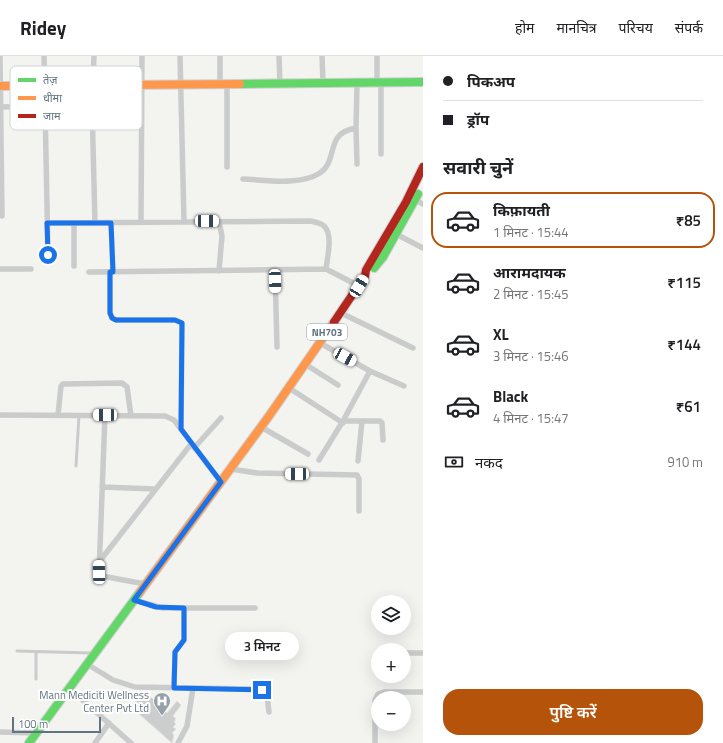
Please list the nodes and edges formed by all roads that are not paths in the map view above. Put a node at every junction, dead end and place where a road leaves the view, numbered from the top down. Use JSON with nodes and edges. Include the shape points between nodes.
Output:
{"nodes":[{"id":1,"x":0,"y":56,"type":"edge"},
{"id":2,"x":44,"y":56,"type":"edge"},
{"id":3,"x":94,"y":56,"type":"edge"},
{"id":4,"x":142,"y":56,"type":"edge"},
{"id":5,"x":180,"y":56,"type":"edge"},
{"id":6,"x":220,"y":56,"type":"edge"},
{"id":7,"x":279,"y":56,"type":"edge"},
{"id":8,"x":322,"y":56,"type":"edge"},
{"id":9,"x":377,"y":56,"type":"edge"},
{"id":10,"x":44,"y":66,"type":"edge"},
{"id":11,"x":93,"y":66,"type":"edge"},
{"id":12,"x":379,"y":82,"type":"junction"},
{"id":13,"x":423,"y":82,"type":"edge"},
{"id":14,"x":323,"y":83,"type":"junction"},
{"id":15,"x":357,"y":83,"type":"junction"},
{"id":16,"x":280,"y":84,"type":"junction"},
{"id":17,"x":142,"y":85,"type":"joint"},
{"id":18,"x":181,"y":85,"type":"junction"},
{"id":19,"x":223,"y":85,"type":"junction"},
{"id":20,"x":1,"y":86,"type":"edge"},
{"id":21,"x":1,"y":107,"type":"edge"},
{"id":22,"x":356,"y":128,"type":"junction"},
{"id":23,"x":45,"y":130,"type":"edge"},
{"id":24,"x":93,"y":130,"type":"edge"},
{"id":25,"x":142,"y":130,"type":"edge"},
{"id":26,"x":1,"y":151,"type":"edge"},
{"id":27,"x":381,"y":154,"type":"dead end"},
{"id":28,"x":357,"y":164,"type":"dead end"},
{"id":29,"x":227,"y":167,"type":"dead end"},
{"id":30,"x":423,"y":167,"type":"edge"},
{"id":31,"x":243,"y":179,"type":"dead end"},
{"id":32,"x":1,"y":182,"type":"edge"},
{"id":33,"x":423,"y":183,"type":"edge"},
{"id":34,"x":414,"y":200,"type":"junction"},
{"id":35,"x":423,"y":204,"type":"edge"},
{"id":36,"x":2,"y":216,"type":"dead end"},
{"id":37,"x":184,"y":221,"type":"junction"},
{"id":38,"x":141,"y":222,"type":"junction"},
{"id":39,"x":219,"y":222,"type":"junction"},
{"id":40,"x":47,"y":223,"type":"junction"},
{"id":41,"x":74,"y":223,"type":"junction"},
{"id":42,"x":95,"y":223,"type":"junction"},
{"id":43,"x":111,"y":223,"type":"junction"},
{"id":44,"x":396,"y":234,"type":"junction"},
{"id":45,"x":423,"y":248,"type":"edge"},
{"id":46,"x":48,"y":255,"type":"dead end"},
{"id":47,"x":74,"y":266,"type":"dead end"},
{"id":48,"x":0,"y":269,"type":"edge"},
{"id":49,"x":326,"y":269,"type":"junction"},
{"id":50,"x":31,"y":270,"type":"dead end"},
{"id":51,"x":275,"y":270,"type":"junction"},
{"id":52,"x":219,"y":271,"type":"junction"},
{"id":53,"x":89,"y":272,"type":"dead end"},
{"id":54,"x":112,"y":272,"type":"junction"},
{"id":55,"x":365,"y":276,"type":"junction"},
{"id":56,"x":359,"y":286,"type":"junction"},
{"id":57,"x":341,"y":313,"type":"junction"},
{"id":58,"x":320,"y":343,"type":"junction"},
{"id":59,"x":277,"y":347,"type":"dead end"},
{"id":60,"x":413,"y":348,"type":"dead end"},
{"id":61,"x":305,"y":364,"type":"junction"},
{"id":62,"x":370,"y":371,"type":"junction"},
{"id":63,"x":338,"y":385,"type":"dead end"},
{"id":64,"x":404,"y":386,"type":"dead end"},
{"id":65,"x":289,"y":388,"type":"junction"},
{"id":66,"x":0,"y":415,"type":"edge"},
{"id":67,"x":58,"y":415,"type":"junction"},
{"id":68,"x":78,"y":415,"type":"junction"},
{"id":69,"x":105,"y":415,"type":"junction"},
{"id":70,"x":131,"y":416,"type":"junction"},
{"id":71,"x":221,"y":418,"type":"dead end"},
{"id":72,"x":362,"y":421,"type":"junction"},
{"id":73,"x":343,"y":422,"type":"junction"},
{"id":74,"x":261,"y":427,"type":"junction"},
{"id":75,"x":181,"y":429,"type":"junction"},
{"id":76,"x":383,"y":440,"type":"dead end"},
{"id":77,"x":192,"y":446,"type":"junction"},
{"id":78,"x":308,"y":454,"type":"dead end"},
{"id":79,"x":319,"y":460,"type":"dead end"},
{"id":80,"x":358,"y":461,"type":"dead end"},
{"id":81,"x":76,"y":466,"type":"dead end"},
{"id":82,"x":231,"y":469,"type":"junction"},
{"id":83,"x":221,"y":482,"type":"junction"},
{"id":84,"x":102,"y":487,"type":"junction"},
{"id":85,"x":155,"y":489,"type":"junction"},
{"id":86,"x":359,"y":511,"type":"dead end"},
{"id":87,"x":98,"y":563,"type":"junction"},
{"id":88,"x":145,"y":584,"type":"junction"},
{"id":89,"x":134,"y":600,"type":"junction"},
{"id":90,"x":184,"y":608,"type":"junction"},
{"id":91,"x":255,"y":608,"type":"dead end"},
{"id":92,"x":17,"y":651,"type":"dead end"},
{"id":93,"x":411,"y":652,"type":"edge"},
{"id":94,"x":36,"y":653,"type":"junction"},
{"id":95,"x":95,"y":653,"type":"junction"},
{"id":96,"x":423,"y":653,"type":"edge"},
{"id":97,"x":87,"y":664,"type":"junction"},
{"id":98,"x":36,"y":679,"type":"dead end"},
{"id":99,"x":69,"y":688,"type":"junction"},
{"id":100,"x":174,"y":688,"type":"junction"},
{"id":101,"x":193,"y":688,"type":"junction"},
{"id":102,"x":423,"y":692,"type":"edge"},
{"id":103,"x":269,"y":712,"type":"dead end"},
{"id":104,"x":109,"y":723,"type":"junction"},
{"id":105,"x":0,"y":732,"type":"edge"},
{"id":106,"x":36,"y":733,"type":"junction"},
{"id":107,"x":29,"y":743,"type":"edge"},
{"id":108,"x":95,"y":743,"type":"edge"},
{"id":109,"x":132,"y":743,"type":"edge"},
{"id":110,"x":178,"y":743,"type":"edge"},
{"id":111,"x":375,"y":743,"type":"edge"}],
"edges":[{"from":1,"to":20,"type":"street"},
{"from":2,"to":10,"type":"street"},
{"from":3,"to":11,"type":"street"},
{"from":4,"to":17,"type":"street"},
{"from":5,"to":18,"type":"street"},
{"from":6,"to":19,"type":"street"},
{"from":7,"to":16,"type":"street"},
{"from":8,"to":14,"type":"street"},
{"from":9,"to":12,"type":"street"},
{"from":12,"to":13,"type":"main road"},
{"from":12,"to":15,"type":"main road"},
{"from":12,"to":27,"type":"street"},
{"from":14,"to":15,"type":"main road"},
{"from":14,"to":16,"type":"main road"},
{"from":15,"to":22,"type":"street"},
{"from":16,"to":19,"type":"main road"},
{"from":17,"to":18,"type":"main road"},
{"from":18,"to":19,"type":"main road"},
{"from":18,"to":37,"type":"street"},
{"from":19,"to":29,"type":"street"},
{"from":20,"to":21,"type":"street"},
{"from":21,"to":26,"type":"street"},
{"from":22,"to":28,"type":"street"},
{"from":22,"to":31,"type":"street","via":[[340,134],[334,142],[328,164],[312,177],[286,180]]},
{"from":23,"to":40,"type":"street"},
{"from":24,"to":42,"type":"street"},
{"from":25,"to":38,"type":"street"},
{"from":26,"to":32,"type":"street"},
{"from":30,"to":55,"type":"main road","number":"NH703"},
{"from":32,"to":36,"type":"street"},
{"from":33,"to":34,"type":"main road","number":"NH703"},
{"from":34,"to":35,"type":"street"},
{"from":34,"to":44,"type":"main road","number":"NH703"},
{"from":37,"to":38,"type":"street"},
{"from":37,"to":39,"type":"street"},
{"from":38,"to":43,"type":"street"},
{"from":39,"to":49,"type":"street","via":[[300,220],[322,225],[328,231],[329,238]]},
{"from":39,"to":52,"type":"street","via":[[222,236]]},
{"from":40,"to":41,"type":"street"},
{"from":40,"to":46,"type":"street"},
{"from":41,"to":42,"type":"street"},
{"from":41,"to":47,"type":"street"},
{"from":42,"to":43,"type":"street"},
{"from":43,"to":54,"type":"street"},
{"from":44,"to":45,"type":"street"},
{"from":44,"to":55,"type":"main road","number":"NH703","via":[[383,257],[371,273]]},
{"from":48,"to":50,"type":"street"},
{"from":49,"to":51,"type":"street"},
{"from":49,"to":56,"type":"street"},
{"from":51,"to":52,"type":"street"},
{"from":51,"to":59,"type":"street"},
{"from":52,"to":54,"type":"street"},
{"from":53,"to":54,"type":"street"},
{"from":54,"to":75,"type":"street","via":[[112,318],[175,320],[182,323]]},
{"from":55,"to":56,"type":"main road","number":"NH703"},
{"from":56,"to":57,"type":"main road","number":"NH703"},
{"from":57,"to":58,"type":"main road","number":"NH703"},
{"from":57,"to":60,"type":"street"},
{"from":58,"to":61,"type":"main road","number":"NH703"},
{"from":58,"to":62,"type":"street"},
{"from":61,"to":63,"type":"street"},
{"from":61,"to":65,"type":"main road","number":"NH703"},
{"from":62,"to":64,"type":"street"},
{"from":62,"to":73,"type":"street"},
{"from":65,"to":73,"type":"street"},
{"from":65,"to":74,"type":"main road","number":"NH703"},
{"from":66,"to":67,"type":"street"},
{"from":67,"to":68,"type":"street"},
{"from":67,"to":70,"type":"street","via":[[63,384],[122,383],[128,387]]},
{"from":68,"to":69,"type":"street"},
{"from":68,"to":81,"type":"lane"},
{"from":69,"to":70,"type":"street"},
{"from":69,"to":84,"type":"street"},
{"from":70,"to":75,"type":"street","via":[[166,416],[174,420]]},
{"from":71,"to":77,"type":"street"},
{"from":72,"to":73,"type":"street"},
{"from":72,"to":76,"type":"street","via":[[382,422]]},
{"from":72,"to":80,"type":"street"},
{"from":73,"to":79,"type":"street"},
{"from":74,"to":78,"type":"street"},
{"from":74,"to":82,"type":"main road","number":"NH703"},
{"from":75,"to":77,"type":"street"},
{"from":77,"to":83,"type":"street"},
{"from":77,"to":85,"type":"street"},
{"from":82,"to":83,"type":"main road","number":"NH703"},
{"from":82,"to":86,"type":"street","via":[[257,473],[357,475]]},
{"from":83,"to":88,"type":"main road","number":"NH703"},
{"from":84,"to":85,"type":"street"},
{"from":84,"to":87,"type":"street"},
{"from":85,"to":87,"type":"street"},
{"from":87,"to":88,"type":"street","via":[[102,576]]},
{"from":88,"to":89,"type":"main road","number":"NH703"},
{"from":89,"to":90,"type":"street","via":[[156,607]]},
{"from":89,"to":95,"type":"main road","number":"NH703"},
{"from":90,"to":91,"type":"street"},
{"from":90,"to":100,"type":"street","via":[[184,640],[175,652]]},
{"from":92,"to":94,"type":"lane"},
{"from":93,"to":96,"type":"street"},
{"from":94,"to":95,"type":"lane"},
{"from":94,"to":98,"type":"lane"},
{"from":95,"to":97,"type":"main road","number":"NH703"},
{"from":97,"to":99,"type":"main road","number":"NH703"},
{"from":97,"to":100,"type":"street","via":[[126,685]]},
{"from":99,"to":104,"type":"street"},
{"from":99,"to":106,"type":"main road","number":"NH703"},
{"from":100,"to":101,"type":"street"},
{"from":101,"to":103,"type":"street","via":[[259,690],[267,695]]},
{"from":101,"to":110,"type":"street","via":[[187,726]]},
{"from":102,"to":111,"type":"street","via":[[378,694],[375,700]]},
{"from":104,"to":108,"type":"street"},
{"from":104,"to":109,"type":"street"},
{"from":105,"to":106,"type":"street"},
{"from":106,"to":107,"type":"main road","number":"NH703"}]}
